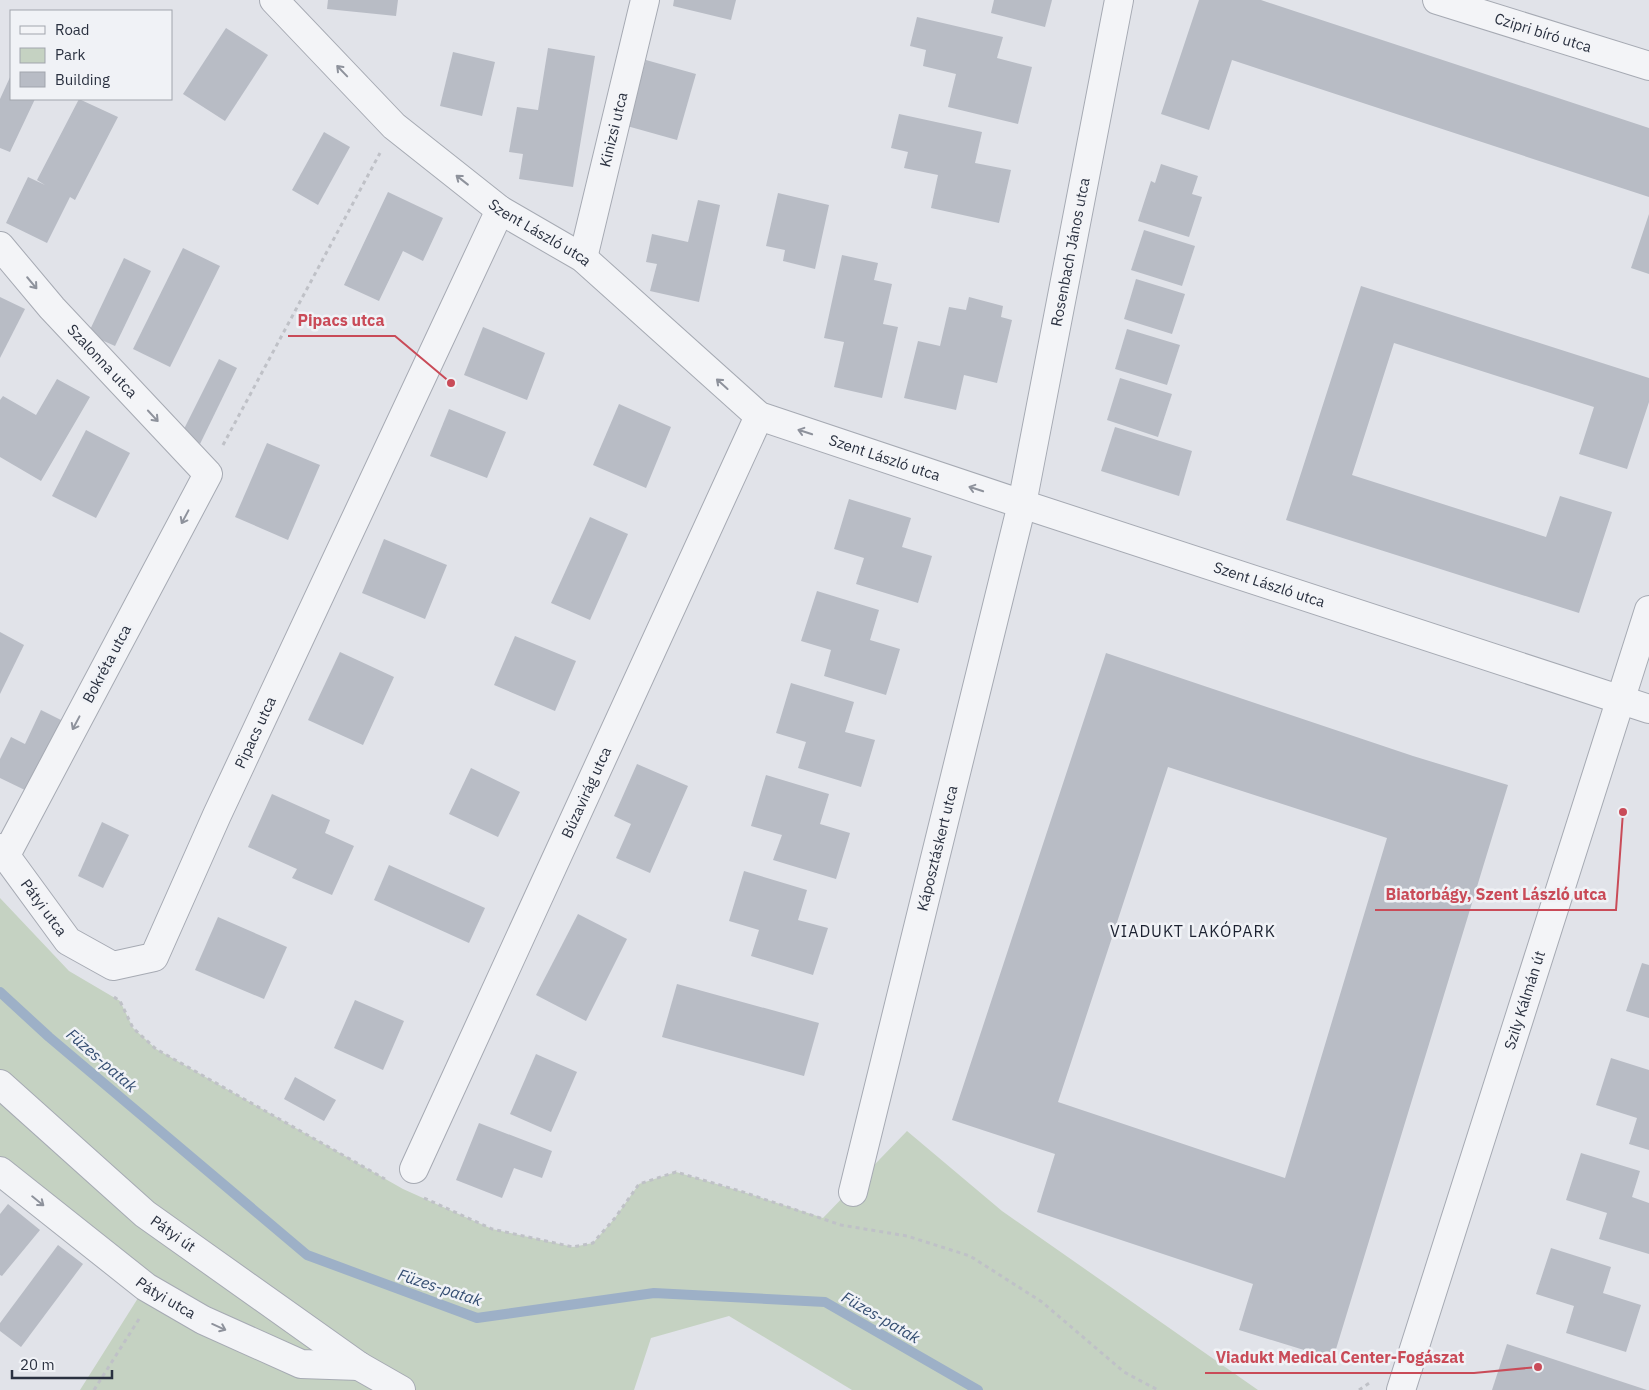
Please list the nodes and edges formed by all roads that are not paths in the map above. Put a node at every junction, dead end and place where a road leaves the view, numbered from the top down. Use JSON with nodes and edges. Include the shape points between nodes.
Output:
{"nodes":[{"id":1,"x":274,"y":0,"type":"edge"},
{"id":2,"x":645,"y":0,"type":"edge"},
{"id":3,"x":1119,"y":0,"type":"edge"},
{"id":4,"x":1437,"y":0,"type":"edge"},
{"id":5,"x":1468,"y":5,"type":"edge"},
{"id":6,"x":1649,"y":66,"type":"edge"},
{"id":7,"x":500,"y":210,"type":"junction"},
{"id":8,"x":0,"y":246,"type":"edge"},
{"id":9,"x":583,"y":258,"type":"junction"},
{"id":10,"x":758,"y":416,"type":"junction"},
{"id":11,"x":208,"y":474,"type":"joint"},
{"id":12,"x":1022,"y":504,"type":"junction"},
{"id":13,"x":1649,"y":610,"type":"edge"},
{"id":14,"x":1620,"y":700,"type":"junction"},
{"id":15,"x":1649,"y":709,"type":"edge"},
{"id":16,"x":3,"y":851,"type":"edge"},
{"id":17,"x":154,"y":957,"type":"joint"},
{"id":18,"x":0,"y":1084,"type":"edge"},
{"id":19,"x":414,"y":1169,"type":"dead end"},
{"id":20,"x":0,"y":1171,"type":"edge"},
{"id":21,"x":853,"y":1192,"type":"dead end"},
{"id":22,"x":359,"y":1366,"type":"junction"},
{"id":23,"x":401,"y":1390,"type":"edge"},
{"id":24,"x":1401,"y":1390,"type":"edge"}],
"edges":[{"from":7,"to":1,"type":"street","name":"Szent László utca","one_way":true,"via":[[394,126]]},
{"from":2,"to":9,"type":"street","name":"Kinizsi utca"},
{"from":3,"to":12,"type":"street","name":"Rosenbach János utca"},
{"from":4,"to":5,"type":"street","name":"Czipri bíró utca"},
{"from":5,"to":6,"type":"street","name":"Czipri bíró utca"},
{"from":7,"to":9,"type":"street","name":"Szent László utca"},
{"from":7,"to":17,"type":"street","name":"Pipacs utca"},
{"from":8,"to":11,"type":"street","name":"Szalonna utca","one_way":true,"via":[[52,308]]},
{"from":10,"to":9,"type":"street","name":"Szent László utca","one_way":true},
{"from":12,"to":10,"type":"street","name":"Szent László utca","one_way":true},
{"from":10,"to":19,"type":"street","name":"Búzavirág utca"},
{"from":11,"to":16,"type":"street","name":"Bokréta utca","one_way":true},
{"from":12,"to":14,"type":"street","name":"Szent László utca"},
{"from":12,"to":21,"type":"street","name":"Káposztáskert utca"},
{"from":13,"to":14,"type":"street","name":"Szily Kálmán út"},
{"from":14,"to":15,"type":"street","name":"Szent László utca"},
{"from":14,"to":24,"type":"street","name":"Szily Kálmán út"},
{"from":16,"to":17,"type":"street","name":"Pátyi utca","via":[[68,941],[114,966]]},
{"from":18,"to":22,"type":"street","name":"Pátyi út","via":[[145,1214]]},
{"from":20,"to":22,"type":"street","name":"Pátyi utca","one_way":true,"via":[[146,1287],[203,1320],[301,1364]]},
{"from":22,"to":23,"type":"street","name":"Pátyi út"}]}
